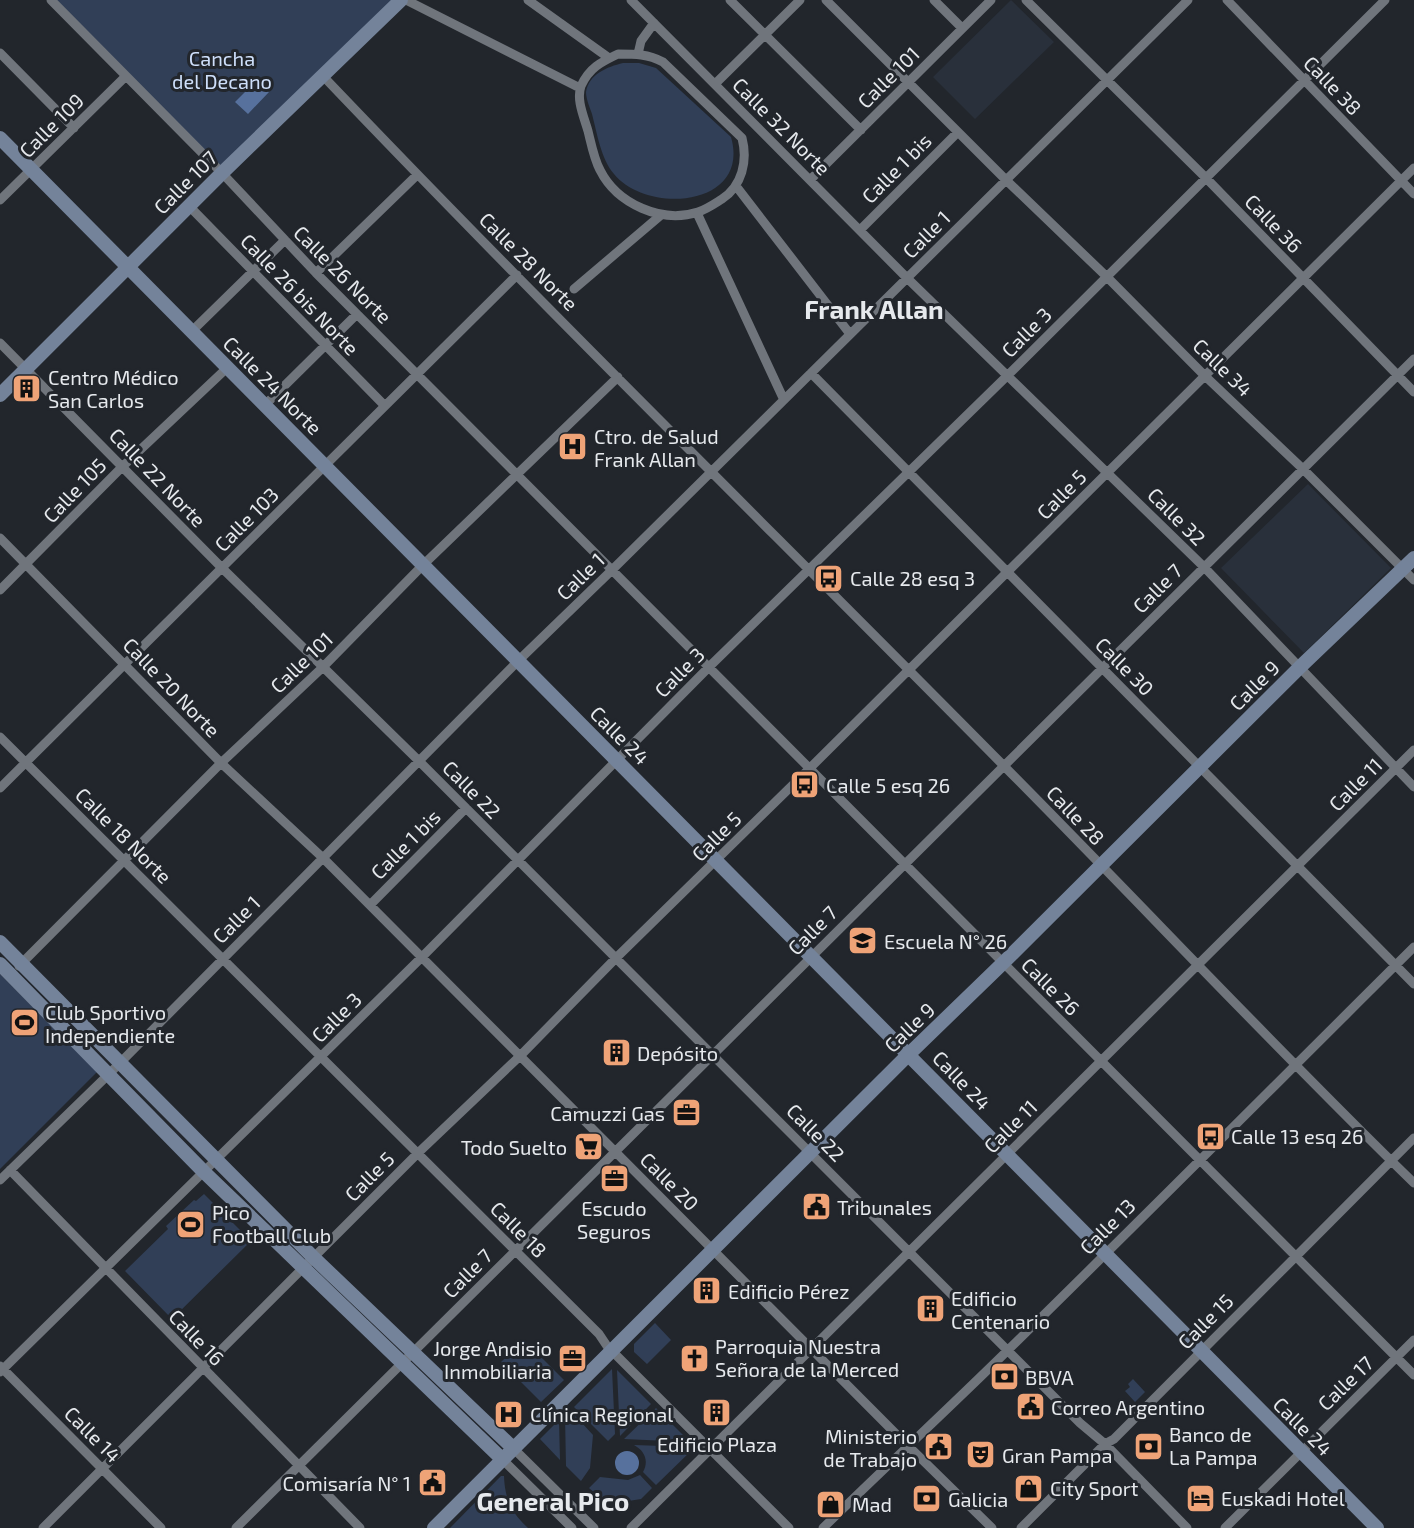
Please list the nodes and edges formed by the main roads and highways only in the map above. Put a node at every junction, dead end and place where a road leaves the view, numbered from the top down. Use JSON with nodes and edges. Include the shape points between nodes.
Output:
{"nodes":[{"id":1,"x":401,"y":0,"type":"edge"},
{"id":2,"x":0,"y":138,"type":"edge"},
{"id":3,"x":128,"y":266,"type":"junction"},
{"id":4,"x":0,"y":395,"type":"edge"},
{"id":5,"x":1414,"y":558,"type":"edge"},
{"id":6,"x":518,"y":661,"type":"joint"},
{"id":7,"x":0,"y":942,"type":"edge"},
{"id":8,"x":0,"y":964,"type":"edge"},
{"id":9,"x":909,"y":1054,"type":"junction"},
{"id":10,"x":308,"y":1262,"type":"junction"},
{"id":11,"x":513,"y":1448,"type":"junction"},
{"id":12,"x":502,"y":1459,"type":"junction"},
{"id":13,"x":434,"y":1528,"type":"edge"},
{"id":14,"x":1377,"y":1528,"type":"edge"}],
"edges":[{"from":1,"to":3,"type":"main road","name":"Calle 107"},
{"from":2,"to":3,"type":"main road","name":"Calle 24 Norte"},
{"from":3,"to":4,"type":"main road","name":"Calle 107"},
{"from":3,"to":6,"type":"main road","name":"Calle 24 Norte"},
{"from":5,"to":9,"type":"main road","name":"Calle 9"},
{"from":6,"to":9,"type":"main road","name":"Calle 24"},
{"from":7,"to":10,"type":"main road","via":[[217,1160]]},
{"from":8,"to":10,"type":"main road","via":[[204,1172]]},
{"from":9,"to":11,"type":"main road","name":"Calle 9"},
{"from":9,"to":14,"type":"main road","name":"Calle 24"},
{"from":10,"to":11,"type":"main road","via":[[414,1352]]},
{"from":10,"to":12,"type":"main road","via":[[402,1364]]},
{"from":11,"to":12,"type":"main road","name":"Calle 9"},
{"from":12,"to":13,"type":"main road","name":"Calle 9"}]}
